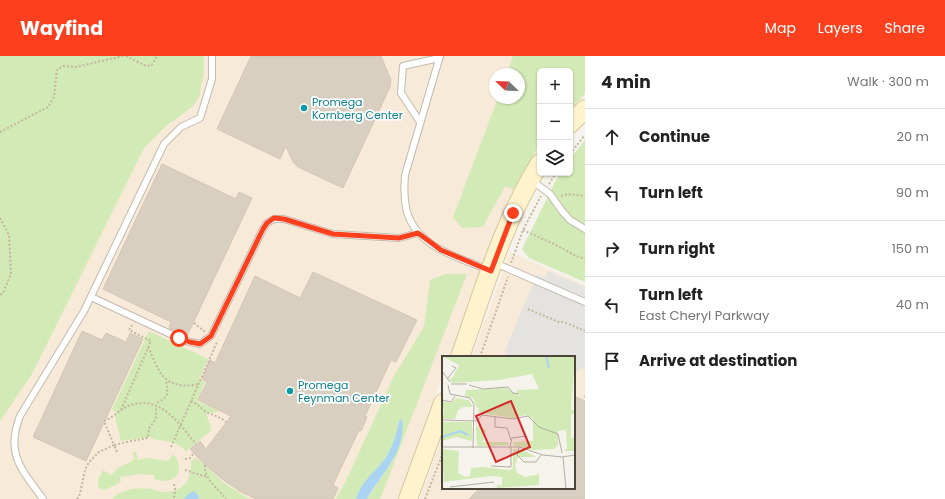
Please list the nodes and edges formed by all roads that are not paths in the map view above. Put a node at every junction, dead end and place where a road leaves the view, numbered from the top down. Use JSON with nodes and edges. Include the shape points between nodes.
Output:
{"nodes":[{"id":1,"x":212,"y":56,"type":"edge"},
{"id":2,"x":439,"y":57,"type":"edge"},
{"id":3,"x":585,"y":109,"type":"edge"},
{"id":4,"x":573,"y":121,"type":"edge"},
{"id":5,"x":420,"y":122,"type":"junction"},
{"id":6,"x":537,"y":168,"type":"edge"},
{"id":7,"x":530,"y":180,"type":"junction"},
{"id":8,"x":585,"y":229,"type":"edge"},
{"id":9,"x":418,"y":233,"type":"junction"},
{"id":10,"x":492,"y":267,"type":"junction"},
{"id":11,"x":91,"y":297,"type":"junction"},
{"id":12,"x":585,"y":302,"type":"edge"},
{"id":13,"x":460,"y":356,"type":"edge"},
{"id":14,"x":442,"y":406,"type":"edge"},
{"id":15,"x":43,"y":499,"type":"edge"},
{"id":16,"x":408,"y":499,"type":"edge"}],
"edges":[{"from":1,"to":11,"type":"lane","via":[[212,79],[200,118],[181,127],[164,144]]},
{"from":2,"to":5,"type":"lane"},
{"from":2,"to":5,"type":"lane","via":[[403,66],[401,93]]},
{"from":3,"to":4,"type":"street"},
{"from":5,"to":9,"type":"lane","via":[[404,175],[407,212]]},
{"from":6,"to":7,"type":"street"},
{"from":7,"to":8,"type":"lane","via":[[554,198],[570,220]]},
{"from":7,"to":10,"type":"street","via":[[513,213]]},
{"from":9,"to":10,"type":"lane","via":[[441,250]]},
{"from":9,"to":11,"type":"lane","via":[[399,238],[333,234],[274,218],[263,229],[211,336],[200,344],[190,342]]},
{"from":10,"to":12,"type":"lane"},
{"from":10,"to":13,"type":"street"},
{"from":11,"to":15,"type":"lane","via":[[15,428],[13,443],[16,457]]},
{"from":14,"to":16,"type":"street"}]}
